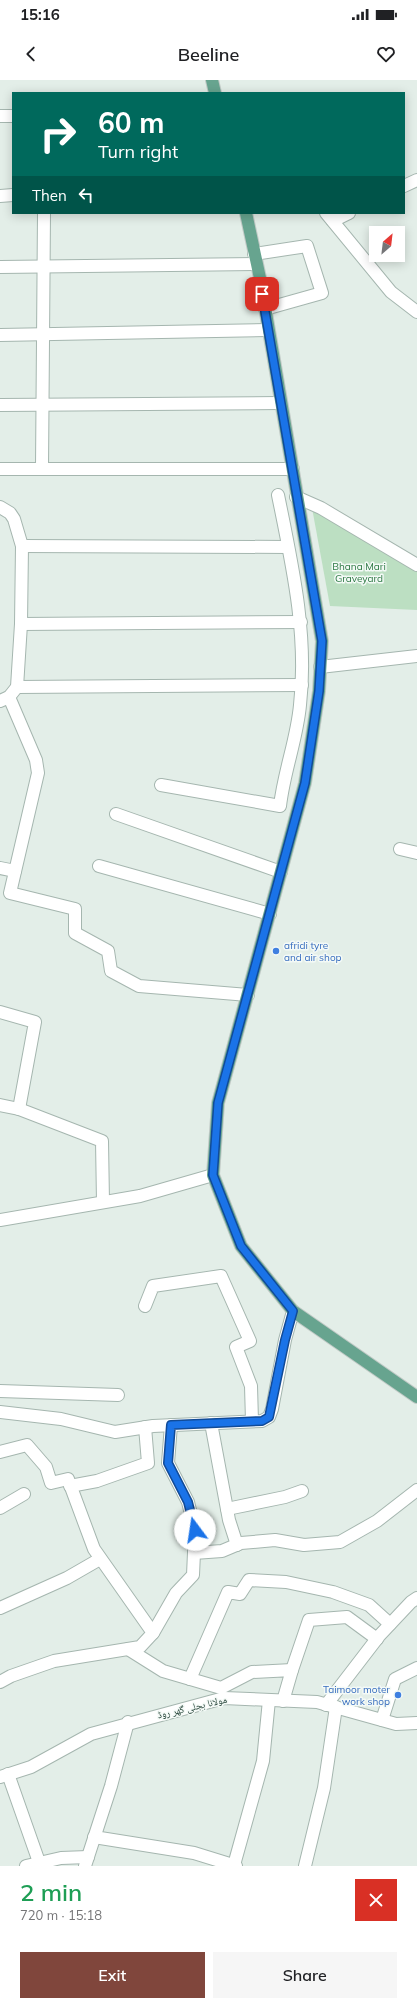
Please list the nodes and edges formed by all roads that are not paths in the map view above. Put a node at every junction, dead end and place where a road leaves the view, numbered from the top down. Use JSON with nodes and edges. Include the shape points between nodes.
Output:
{"nodes":[{"id":1,"x":212,"y":80,"type":"edge"},
{"id":2,"x":215,"y":92,"type":"edge"},
{"id":3,"x":0,"y":116,"type":"edge"},
{"id":4,"x":12,"y":116,"type":"edge"},
{"id":5,"x":417,"y":180,"type":"edge"},
{"id":6,"x":405,"y":186,"type":"edge"},
{"id":7,"x":12,"y":195,"type":"edge"},
{"id":8,"x":0,"y":196,"type":"edge"},
{"id":9,"x":44,"y":214,"type":"edge"},
{"id":10,"x":246,"y":214,"type":"edge"},
{"id":11,"x":344,"y":214,"type":"edge"},
{"id":12,"x":329,"y":217,"type":"edge"},
{"id":13,"x":255,"y":259,"type":"junction"},
{"id":14,"x":44,"y":266,"type":"junction"},
{"id":15,"x":0,"y":267,"type":"edge"},
{"id":16,"x":265,"y":309,"type":"junction"},
{"id":17,"x":417,"y":312,"type":"edge"},
{"id":18,"x":268,"y":330,"type":"junction"},
{"id":19,"x":43,"y":334,"type":"junction"},
{"id":20,"x":0,"y":335,"type":"edge"},
{"id":21,"x":281,"y":403,"type":"junction"},
{"id":22,"x":0,"y":405,"type":"edge"},
{"id":23,"x":42,"y":405,"type":"junction"},
{"id":24,"x":42,"y":468,"type":"junction"},
{"id":25,"x":293,"y":468,"type":"junction"},
{"id":26,"x":0,"y":469,"type":"edge"},
{"id":27,"x":278,"y":495,"type":"dead end"},
{"id":28,"x":296,"y":497,"type":"junction"},
{"id":29,"x":0,"y":507,"type":"edge"},
{"id":30,"x":22,"y":546,"type":"junction"},
{"id":31,"x":288,"y":548,"type":"junction"},
{"id":32,"x":417,"y":565,"type":"edge"},
{"id":33,"x":301,"y":622,"type":"junction"},
{"id":34,"x":21,"y":624,"type":"junction"},
{"id":35,"x":417,"y":656,"type":"edge"},
{"id":36,"x":320,"y":668,"type":"junction"},
{"id":37,"x":302,"y":685,"type":"junction"},
{"id":38,"x":17,"y":687,"type":"junction"},
{"id":39,"x":5,"y":699,"type":"edge"},
{"id":40,"x":161,"y":785,"type":"dead end"},
{"id":41,"x":116,"y":814,"type":"dead end"},
{"id":42,"x":400,"y":849,"type":"dead end"},
{"id":43,"x":417,"y":853,"type":"edge"},
{"id":44,"x":99,"y":866,"type":"dead end"},
{"id":45,"x":0,"y":868,"type":"edge"},
{"id":46,"x":15,"y":871,"type":"junction"},
{"id":47,"x":281,"y":872,"type":"junction"},
{"id":48,"x":270,"y":914,"type":"junction"},
{"id":49,"x":248,"y":995,"type":"junction"},
{"id":50,"x":0,"y":1012,"type":"edge"},
{"id":51,"x":0,"y":1105,"type":"edge"},
{"id":52,"x":19,"y":1109,"type":"junction"},
{"id":53,"x":213,"y":1175,"type":"junction"},
{"id":54,"x":103,"y":1202,"type":"junction"},
{"id":55,"x":0,"y":1220,"type":"edge"},
{"id":56,"x":145,"y":1306,"type":"dead end"},
{"id":57,"x":293,"y":1311,"type":"junction"},
{"id":58,"x":0,"y":1391,"type":"edge"},
{"id":59,"x":118,"y":1395,"type":"dead end"},
{"id":60,"x":417,"y":1397,"type":"edge"},
{"id":61,"x":0,"y":1412,"type":"edge"},
{"id":62,"x":252,"y":1421,"type":"junction"},
{"id":63,"x":211,"y":1423,"type":"junction"},
{"id":64,"x":171,"y":1425,"type":"junction"},
{"id":65,"x":145,"y":1427,"type":"junction"},
{"id":66,"x":0,"y":1452,"type":"edge"},
{"id":67,"x":70,"y":1486,"type":"junction"},
{"id":68,"x":417,"y":1490,"type":"edge"},
{"id":69,"x":302,"y":1492,"type":"dead end"},
{"id":70,"x":24,"y":1494,"type":"dead end"},
{"id":71,"x":0,"y":1508,"type":"edge"},
{"id":72,"x":227,"y":1509,"type":"junction"},
{"id":73,"x":237,"y":1545,"type":"junction"},
{"id":74,"x":194,"y":1553,"type":"junction"},
{"id":75,"x":100,"y":1559,"type":"junction"},
{"id":76,"x":417,"y":1598,"type":"edge"},
{"id":77,"x":0,"y":1608,"type":"edge"},
{"id":78,"x":390,"y":1624,"type":"junction"},
{"id":79,"x":154,"y":1633,"type":"junction"},
{"id":80,"x":377,"y":1639,"type":"junction"},
{"id":81,"x":128,"y":1649,"type":"junction"},
{"id":82,"x":417,"y":1668,"type":"edge"},
{"id":83,"x":292,"y":1670,"type":"junction"},
{"id":84,"x":190,"y":1679,"type":"junction"},
{"id":85,"x":0,"y":1682,"type":"edge"},
{"id":86,"x":269,"y":1700,"type":"junction"},
{"id":87,"x":283,"y":1701,"type":"junction"},
{"id":88,"x":331,"y":1706,"type":"junction"},
{"id":89,"x":382,"y":1720,"type":"junction"},
{"id":90,"x":128,"y":1722,"type":"junction"},
{"id":91,"x":417,"y":1723,"type":"edge"},
{"id":92,"x":4,"y":1775,"type":"edge"},
{"id":93,"x":94,"y":1837,"type":"junction"},
{"id":94,"x":40,"y":1862,"type":"junction"},
{"id":95,"x":86,"y":1862,"type":"edge"},
{"id":96,"x":26,"y":1866,"type":"edge"},
{"id":97,"x":235,"y":1866,"type":"edge"},
{"id":98,"x":306,"y":1866,"type":"edge"}],
"edges":[{"from":1,"to":2,"type":"main road"},
{"from":3,"to":4,"type":"street"},
{"from":5,"to":6,"type":"street"},
{"from":7,"to":8,"type":"street"},
{"from":9,"to":14,"type":"street"},
{"from":10,"to":13,"type":"main road"},
{"from":11,"to":12,"type":"street"},
{"from":12,"to":17,"type":"street","via":[[391,292]]},
{"from":13,"to":14,"type":"street"},
{"from":13,"to":16,"type":"main road"},
{"from":13,"to":16,"type":"street","via":[[307,246],[322,293]]},
{"from":14,"to":15,"type":"street"},
{"from":14,"to":19,"type":"street"},
{"from":16,"to":18,"type":"main road"},
{"from":18,"to":19,"type":"street"},
{"from":18,"to":21,"type":"main road"},
{"from":19,"to":20,"type":"street"},
{"from":19,"to":23,"type":"street"},
{"from":21,"to":23,"type":"street"},
{"from":21,"to":25,"type":"main road"},
{"from":22,"to":23,"type":"street"},
{"from":23,"to":24,"type":"street"},
{"from":24,"to":25,"type":"street"},
{"from":24,"to":26,"type":"street"},
{"from":25,"to":28,"type":"main road"},
{"from":27,"to":31,"type":"street"},
{"from":28,"to":32,"type":"street","via":[[321,508]]},
{"from":28,"to":36,"type":"main road","via":[[322,641]]},
{"from":29,"to":30,"type":"street","via":[[14,519]]},
{"from":30,"to":31,"type":"street"},
{"from":30,"to":34,"type":"street"},
{"from":31,"to":33,"type":"street"},
{"from":33,"to":34,"type":"street"},
{"from":33,"to":37,"type":"street"},
{"from":34,"to":38,"type":"street"},
{"from":35,"to":36,"type":"street"},
{"from":36,"to":47,"type":"main road","via":[[305,783]]},
{"from":37,"to":38,"type":"street"},
{"from":37,"to":40,"type":"street","via":[[295,737],[280,806]]},
{"from":38,"to":39,"type":"street"},
{"from":39,"to":46,"type":"street","via":[[36,760],[38,773]]},
{"from":41,"to":47,"type":"street"},
{"from":42,"to":43,"type":"street"},
{"from":44,"to":48,"type":"street"},
{"from":45,"to":46,"type":"street"},
{"from":46,"to":49,"type":"street","via":[[10,893],[75,909],[74,933],[108,951],[111,971],[139,986]]},
{"from":47,"to":48,"type":"main road"},
{"from":48,"to":49,"type":"main road"},
{"from":49,"to":53,"type":"main road","via":[[218,1103]]},
{"from":50,"to":52,"type":"street","via":[[35,1022]]},
{"from":51,"to":52,"type":"street"},
{"from":52,"to":54,"type":"street","via":[[102,1141]]},
{"from":53,"to":54,"type":"street","via":[[140,1196]]},
{"from":53,"to":57,"type":"main road","via":[[241,1246]]},
{"from":54,"to":55,"type":"street"},
{"from":56,"to":62,"type":"street","via":[[153,1286],[221,1276],[250,1341],[236,1347],[251,1386]]},
{"from":57,"to":60,"type":"main road"},
{"from":57,"to":62,"type":"street","via":[[269,1417],[262,1421]]},
{"from":58,"to":59,"type":"street"},
{"from":61,"to":65,"type":"street","via":[[61,1419],[115,1432]]},
{"from":62,"to":63,"type":"street"},
{"from":63,"to":64,"type":"street"},
{"from":63,"to":72,"type":"street"},
{"from":64,"to":65,"type":"street"},
{"from":64,"to":74,"type":"street","via":[[168,1463],[188,1502],[195,1530]]},
{"from":65,"to":67,"type":"street","via":[[148,1463],[97,1481]]},
{"from":66,"to":67,"type":"street","via":[[27,1445],[46,1468],[51,1483],[68,1479]]},
{"from":67,"to":75,"type":"street"},
{"from":68,"to":73,"type":"street","via":[[377,1521],[340,1542],[304,1545],[275,1540]]},
{"from":69,"to":72,"type":"street"},
{"from":70,"to":71,"type":"street"},
{"from":72,"to":73,"type":"street"},
{"from":73,"to":74,"type":"street","via":[[222,1552]]},
{"from":74,"to":79,"type":"street","via":[[193,1575],[176,1593]]},
{"from":75,"to":77,"type":"street","via":[[67,1578]]},
{"from":75,"to":79,"type":"street"},
{"from":76,"to":78,"type":"street"},
{"from":78,"to":80,"type":"street"},
{"from":78,"to":84,"type":"street","via":[[369,1605],[333,1592],[286,1582],[249,1580],[240,1594],[228,1592]]},
{"from":79,"to":81,"type":"street","via":[[140,1647]]},
{"from":80,"to":83,"type":"street","via":[[347,1617],[309,1620]]},
{"from":80,"to":88,"type":"street"},
{"from":81,"to":84,"type":"street","via":[[163,1671]]},
{"from":81,"to":85,"type":"street","via":[[54,1661]]},
{"from":82,"to":89,"type":"street","via":[[395,1679]]},
{"from":83,"to":84,"type":"street","via":[[252,1672],[221,1688]]},
{"from":83,"to":87,"type":"street"},
{"from":86,"to":87,"type":"street","name":"مولانا بجلی گھر روڈ"},
{"from":86,"to":90,"type":"street","name":"مولانا بجلی گھر روڈ","via":[[224,1698]]},
{"from":86,"to":97,"type":"street","via":[[263,1761]]},
{"from":87,"to":88,"type":"street","name":"مولانا بجلی گھر روڈ","via":[[317,1702]]},
{"from":88,"to":89,"type":"street","name":"مولانا بجلی گھر روڈ"},
{"from":88,"to":98,"type":"street","via":[[324,1788]]},
{"from":89,"to":91,"type":"street","name":"مولانا بجلی گھر روڈ","via":[[396,1724]]},
{"from":90,"to":92,"type":"street","name":"مولانا بجلی گھر روڈ","via":[[91,1734],[31,1767]]},
{"from":90,"to":93,"type":"street"},
{"from":92,"to":94,"type":"street"},
{"from":93,"to":95,"type":"street"},
{"from":93,"to":97,"type":"street","via":[[194,1853]]},
{"from":94,"to":95,"type":"street","via":[[61,1858]]},
{"from":94,"to":96,"type":"street"}]}
